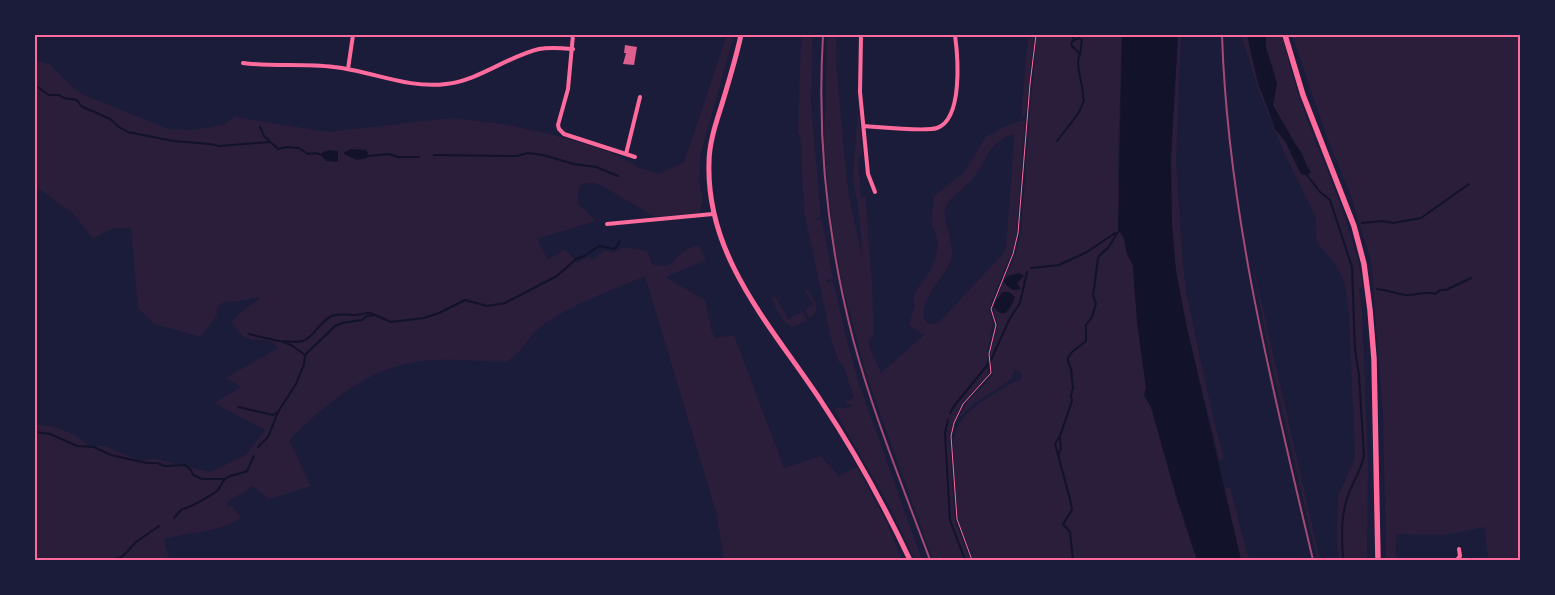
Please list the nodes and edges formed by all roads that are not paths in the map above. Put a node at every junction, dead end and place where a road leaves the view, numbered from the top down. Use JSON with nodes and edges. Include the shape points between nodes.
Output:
{"nodes":[{"id":1,"x":353,"y":35,"type":"edge"},
{"id":2,"x":573,"y":35,"type":"edge"},
{"id":3,"x":741,"y":35,"type":"edge"},
{"id":4,"x":860,"y":35,"type":"edge"},
{"id":5,"x":955,"y":35,"type":"edge"},
{"id":6,"x":1285,"y":35,"type":"edge"},
{"id":7,"x":573,"y":49,"type":"junction"},
{"id":8,"x":243,"y":63,"type":"dead end"},
{"id":9,"x":348,"y":69,"type":"junction"},
{"id":10,"x":640,"y":97,"type":"dead end"},
{"id":11,"x":864,"y":126,"type":"junction"},
{"id":12,"x":626,"y":154,"type":"junction"},
{"id":13,"x":635,"y":157,"type":"dead end"},
{"id":14,"x":875,"y":192,"type":"dead end"},
{"id":15,"x":713,"y":214,"type":"junction"},
{"id":16,"x":607,"y":224,"type":"dead end"},
{"id":17,"x":1459,"y":549,"type":"dead end"},
{"id":18,"x":910,"y":560,"type":"edge"},
{"id":19,"x":1378,"y":560,"type":"edge"},
{"id":20,"x":1457,"y":560,"type":"edge"}],
"edges":[{"from":1,"to":9,"type":"street"},
{"from":2,"to":7,"type":"street"},
{"from":3,"to":15,"type":"main road","via":[[710,151]]},
{"from":4,"to":11,"type":"street"},
{"from":5,"to":11,"type":"street","via":[[954,104],[944,123],[925,130]]},
{"from":6,"to":19,"type":"main road","via":[[1303,95],[1354,226],[1364,264],[1374,359]]},
{"from":7,"to":9,"type":"street","via":[[538,49],[469,79],[440,85],[412,84]]},
{"from":7,"to":12,"type":"street","via":[[559,129],[571,137]]},
{"from":8,"to":9,"type":"street","via":[[262,66],[310,64]]},
{"from":10,"to":12,"type":"street"},
{"from":11,"to":14,"type":"street","via":[[868,174]]},
{"from":12,"to":13,"type":"street"},
{"from":15,"to":16,"type":"street"},
{"from":15,"to":18,"type":"main road","via":[[725,250],[752,302],[845,438]]},
{"from":17,"to":20,"type":"street"}]}
